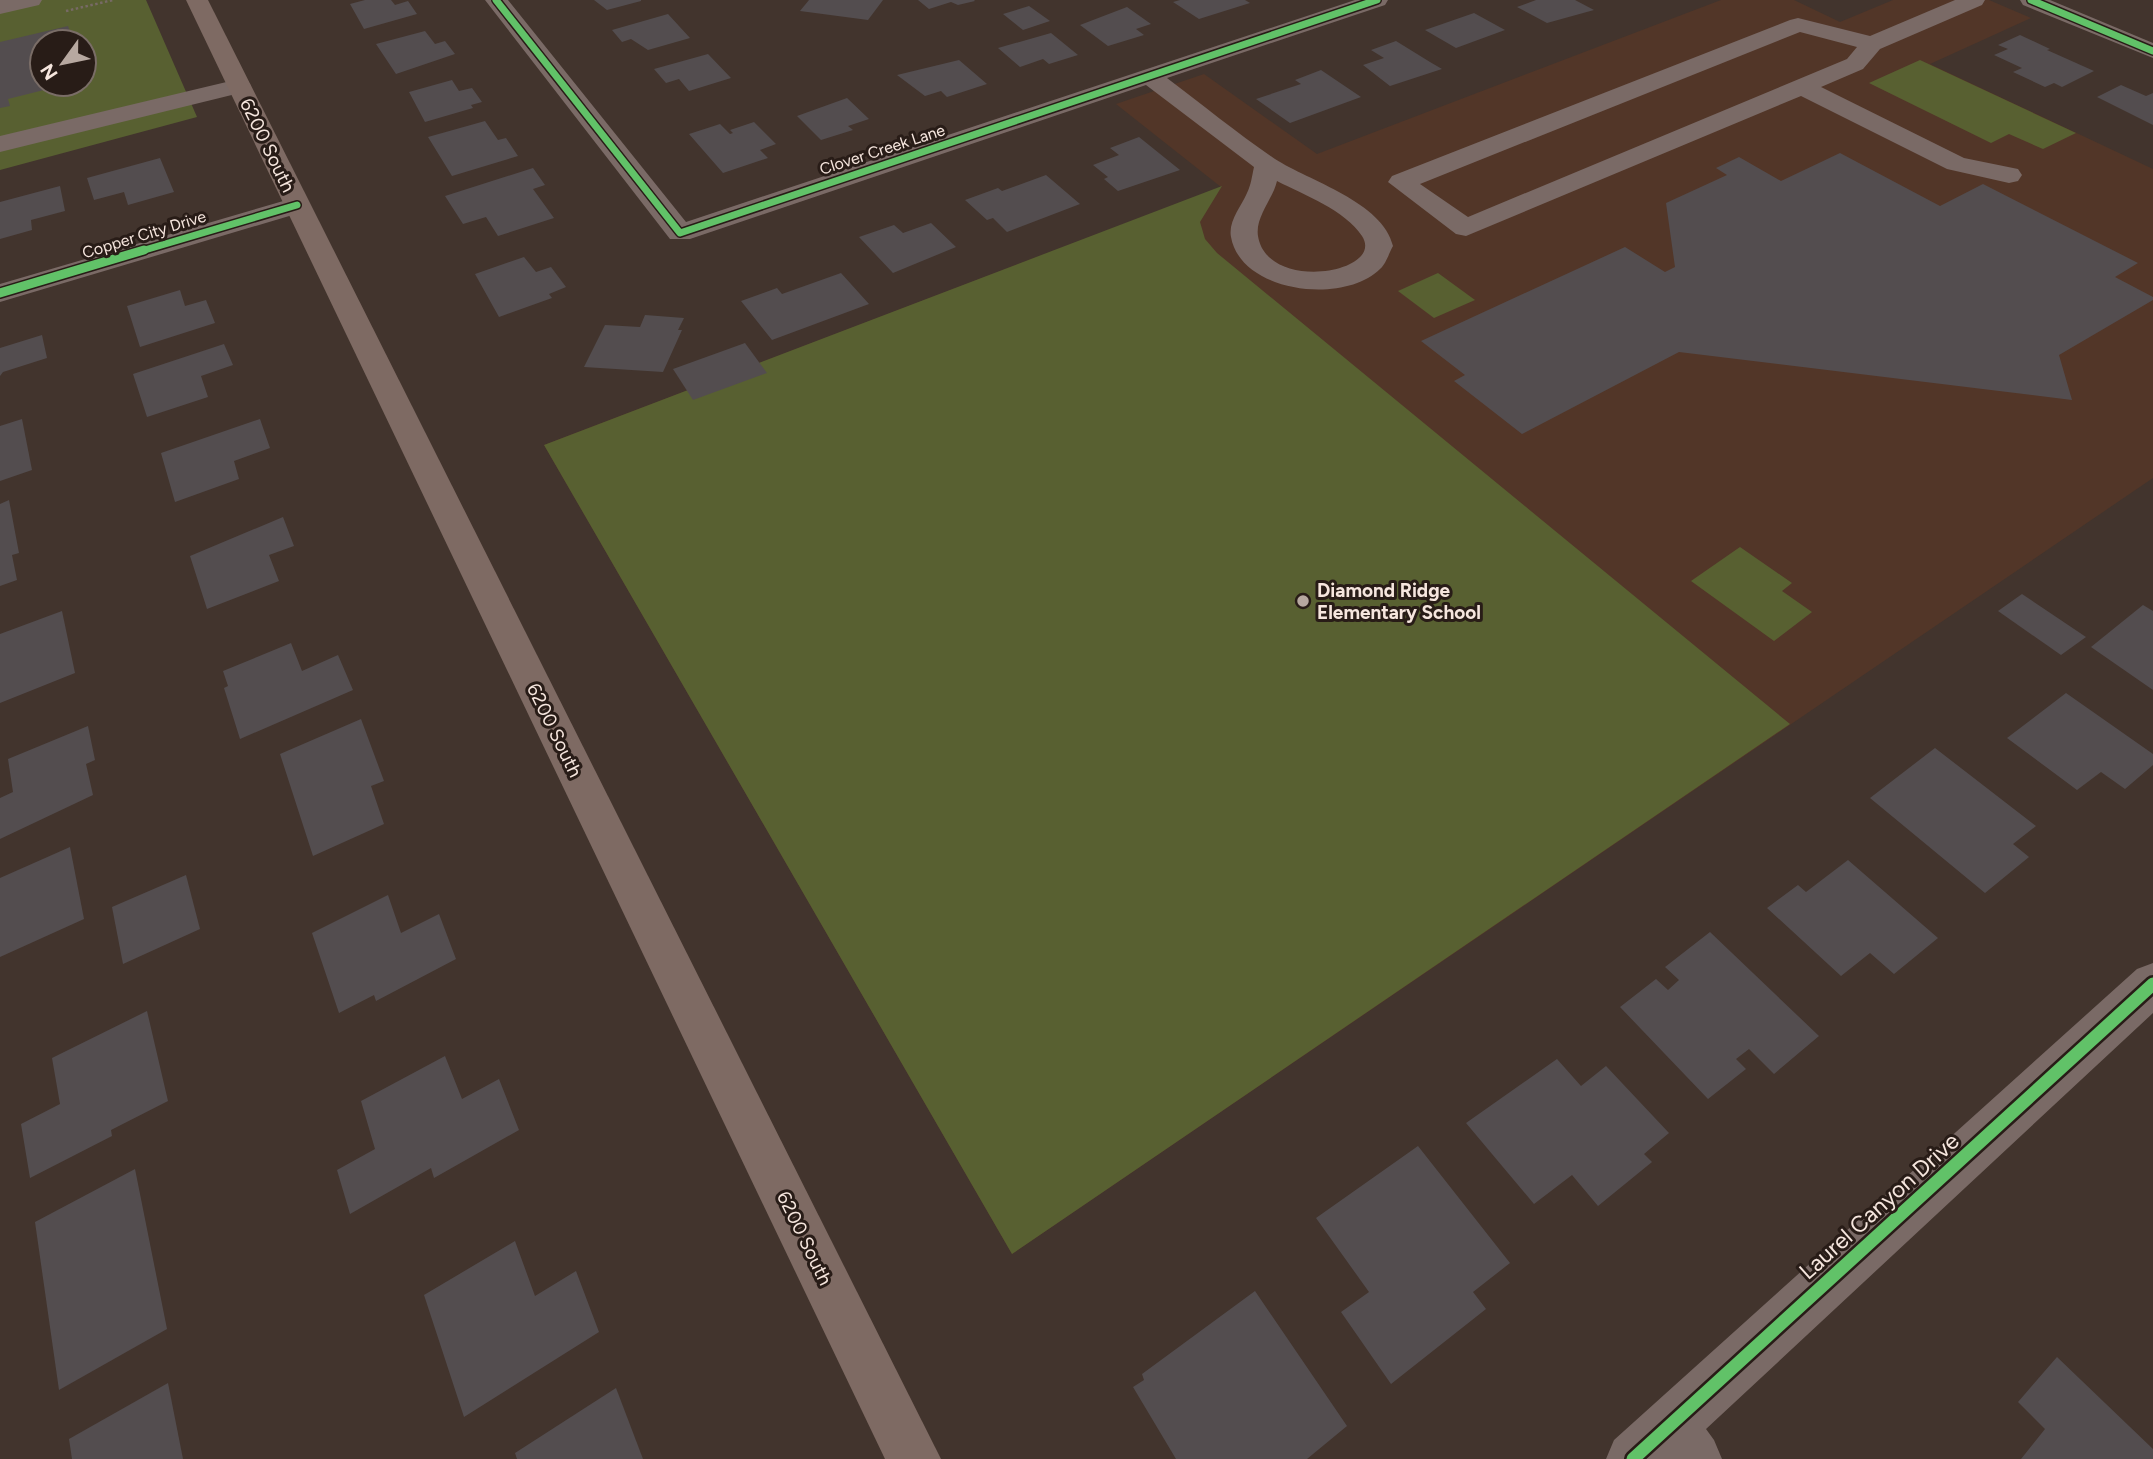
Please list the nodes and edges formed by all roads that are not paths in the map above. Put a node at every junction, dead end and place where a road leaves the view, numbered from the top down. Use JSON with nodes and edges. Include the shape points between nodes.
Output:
{"nodes":[{"id":1,"x":31,"y":0,"type":"edge"},
{"id":2,"x":197,"y":0,"type":"edge"},
{"id":3,"x":496,"y":0,"type":"edge"},
{"id":4,"x":1377,"y":0,"type":"edge"},
{"id":5,"x":1974,"y":0,"type":"edge"},
{"id":6,"x":2031,"y":0,"type":"edge"},
{"id":7,"x":0,"y":7,"type":"edge"},
{"id":8,"x":1872,"y":44,"type":"junction"},
{"id":9,"x":2153,"y":51,"type":"edge"},
{"id":10,"x":1149,"y":76,"type":"junction"},
{"id":11,"x":239,"y":86,"type":"junction"},
{"id":12,"x":1802,"y":87,"type":"junction"},
{"id":13,"x":0,"y":144,"type":"edge"},
{"id":14,"x":1267,"y":165,"type":"junction"},
{"id":15,"x":2009,"y":175,"type":"dead end"},
{"id":16,"x":297,"y":205,"type":"junction"},
{"id":17,"x":0,"y":293,"type":"edge"},
{"id":18,"x":2153,"y":984,"type":"edge"},
{"id":19,"x":1666,"y":1448,"type":"edge"},
{"id":20,"x":914,"y":1459,"type":"edge"}],
"edges":[{"from":1,"to":7,"type":"street"},
{"from":2,"to":11,"type":"main road","name":"6200 South"},
{"from":3,"to":10,"type":"street","name":"Clover Creek Lane","via":[[680,233]]},
{"from":4,"to":10,"type":"street","name":"Clover Creek Lane"},
{"from":5,"to":8,"type":"street"},
{"from":6,"to":9,"type":"street"},
{"from":8,"to":12,"type":"street","via":[[1855,64]]},
{"from":8,"to":12,"type":"street","via":[[1798,25],[1401,182],[1466,228]]},
{"from":10,"to":14,"type":"street"},
{"from":11,"to":13,"type":"street"},
{"from":11,"to":16,"type":"main road","name":"6200 South"},
{"from":12,"to":15,"type":"street","via":[[1956,164]]},
{"from":14,"to":14,"type":"street","via":[[1262,189],[1245,218],[1244,236],[1252,257],[1277,274],[1312,281],[1346,278],[1371,264],[1379,246],[1370,226],[1332,199]]},
{"from":16,"to":17,"type":"street","name":"Copper City Drive"},
{"from":16,"to":20,"type":"main road","name":"6200 South"},
{"from":18,"to":19,"type":"street","name":"Laurel Canyon Drive"}]}
